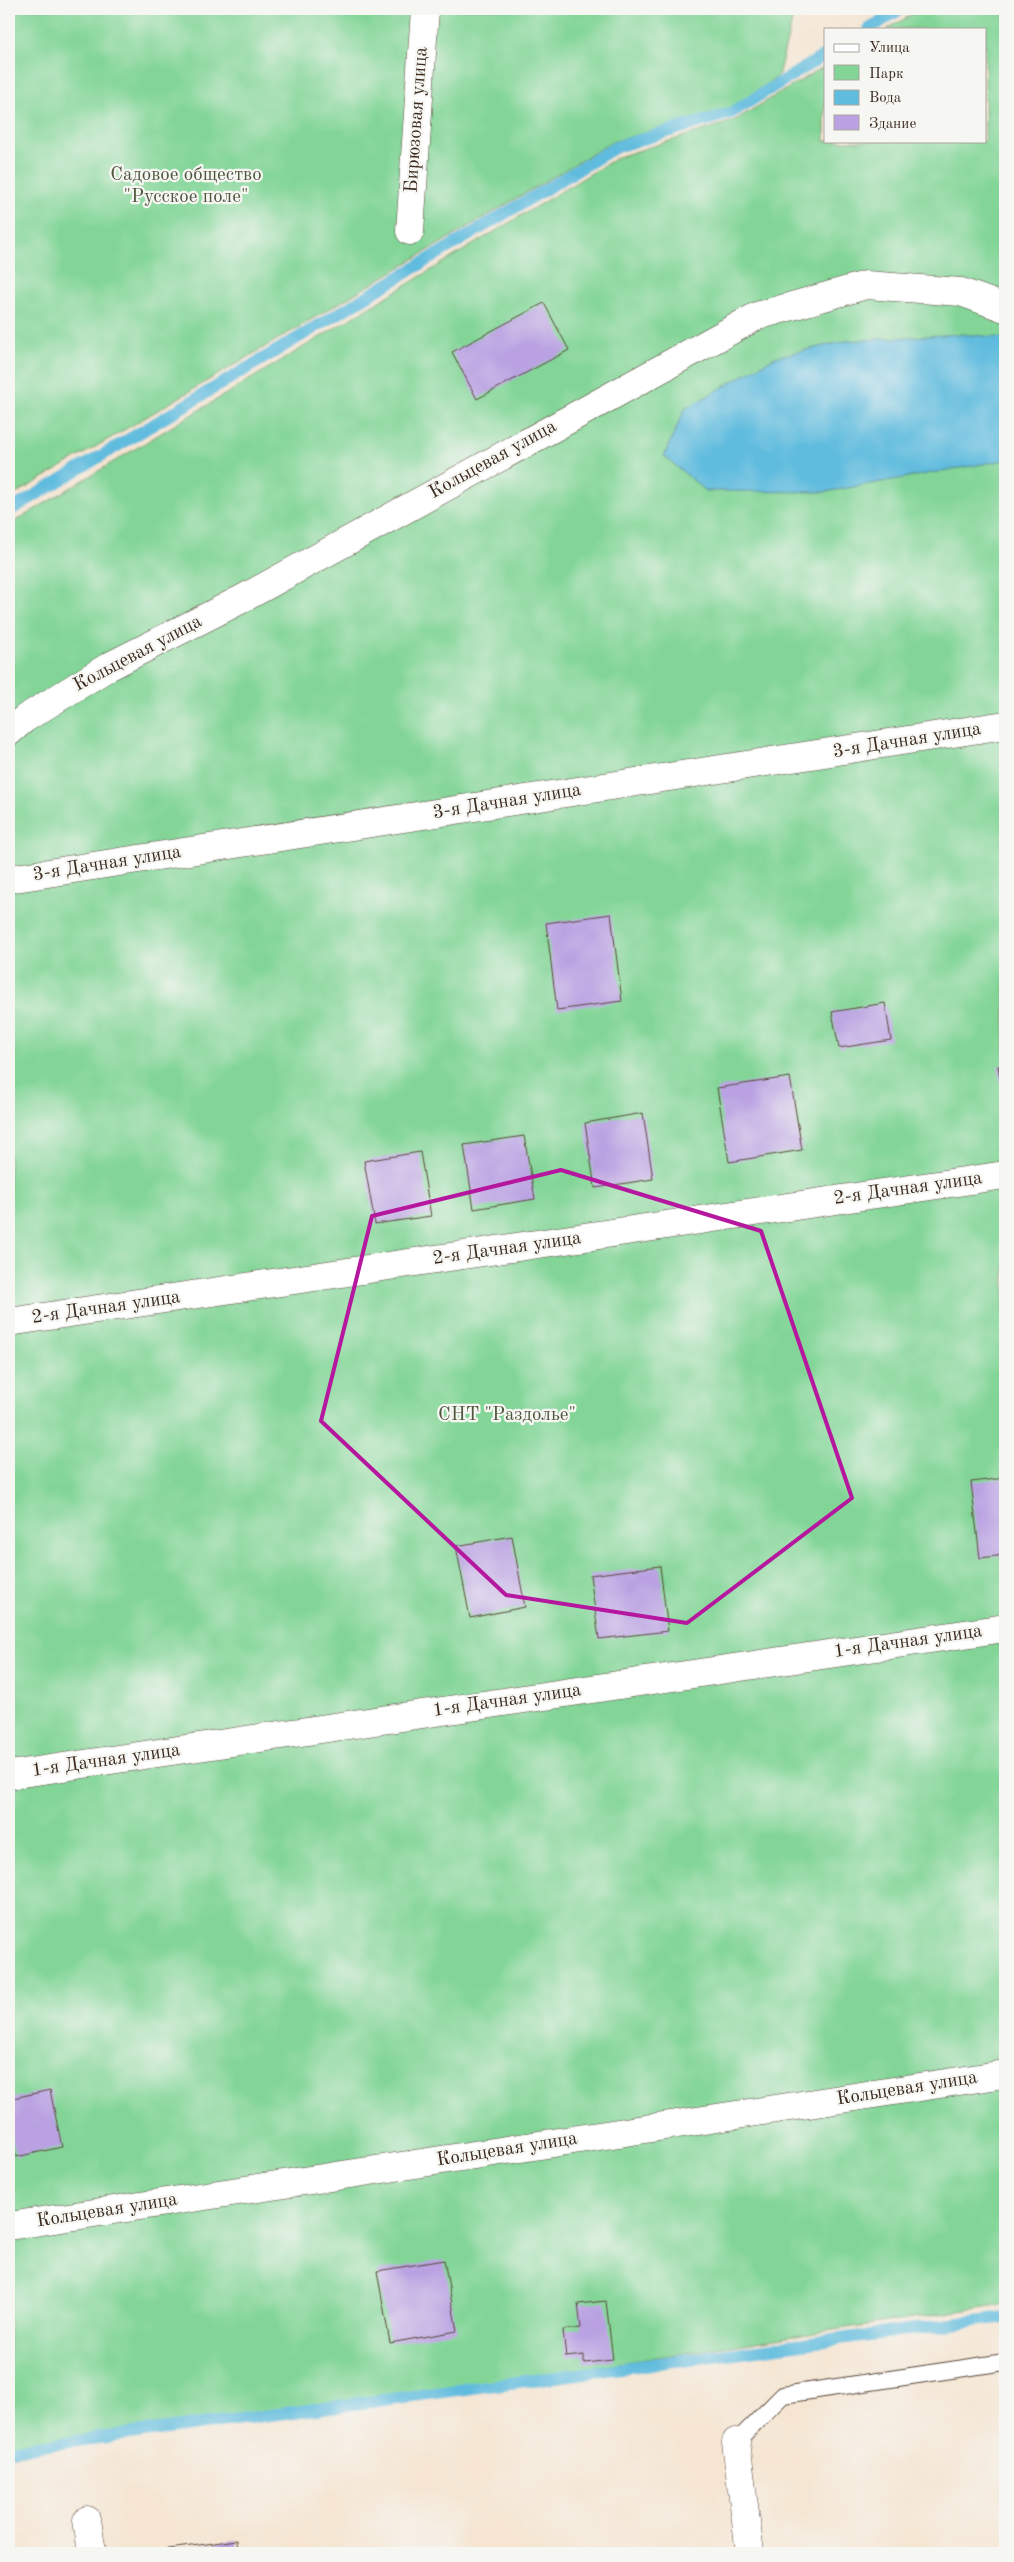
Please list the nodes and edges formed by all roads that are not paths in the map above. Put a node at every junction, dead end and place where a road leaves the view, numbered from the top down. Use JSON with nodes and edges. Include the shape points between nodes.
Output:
{"nodes":[{"id":1,"x":425,"y":9,"type":"edge"},
{"id":2,"x":410,"y":231,"type":"dead end"},
{"id":3,"x":1005,"y":308,"type":"edge"},
{"id":4,"x":1005,"y":726,"type":"edge"},
{"id":5,"x":9,"y":732,"type":"edge"},
{"id":6,"x":9,"y":879,"type":"edge"},
{"id":7,"x":1005,"y":1175,"type":"edge"},
{"id":8,"x":9,"y":1322,"type":"edge"},
{"id":9,"x":1005,"y":1628,"type":"edge"},
{"id":10,"x":9,"y":1775,"type":"edge"},
{"id":11,"x":1005,"y":2074,"type":"edge"},
{"id":12,"x":9,"y":2226,"type":"edge"},
{"id":13,"x":1005,"y":2362,"type":"edge"},
{"id":14,"x":736,"y":2442,"type":"joint"},
{"id":15,"x":87,"y":2520,"type":"dead end"},
{"id":16,"x":92,"y":2553,"type":"edge"},
{"id":17,"x":750,"y":2553,"type":"edge"}],
"edges":[{"from":1,"to":2,"type":"street","name":"Бирюзовая улица"},
{"from":3,"to":5,"type":"street","name":"Кольцевая улица","via":[[961,292],[866,285],[757,316],[242,599],[108,667],[24,719]]},
{"from":4,"to":6,"type":"street","name":"3-я Дачная улица"},
{"from":7,"to":8,"type":"street","name":"2-я Дачная улица"},
{"from":9,"to":10,"type":"street","name":"1-я Дачная улица"},
{"from":11,"to":12,"type":"street","name":"Кольцевая улица"},
{"from":13,"to":14,"type":"lane","via":[[784,2395]]},
{"from":14,"to":17,"type":"street"},
{"from":15,"to":16,"type":"street"}]}
